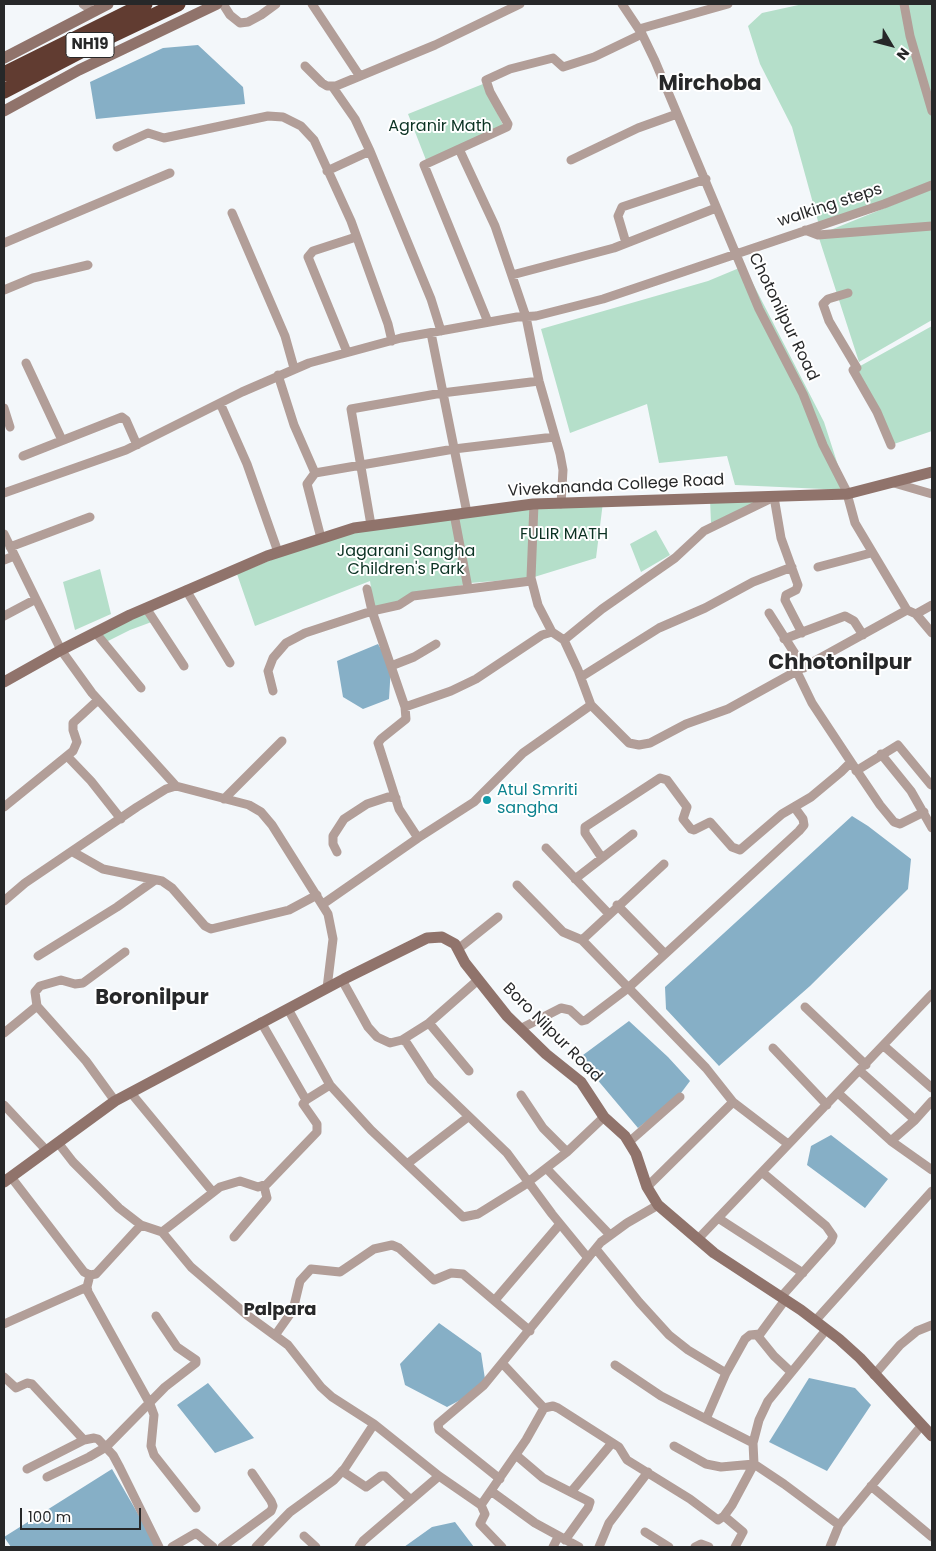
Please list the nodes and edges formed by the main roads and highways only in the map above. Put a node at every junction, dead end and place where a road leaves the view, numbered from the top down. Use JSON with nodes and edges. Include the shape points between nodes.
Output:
{"nodes":[{"id":1,"x":145,"y":4,"type":"edge"},
{"id":2,"x":178,"y":4,"type":"edge"},
{"id":3,"x":4,"y":74,"type":"edge"},
{"id":4,"x":4,"y":91,"type":"edge"}],
"edges":[{"from":1,"to":3,"type":"highway","number":"NH19"},
{"from":2,"to":4,"type":"highway","number":"NH19","via":[[96,42]]}]}
